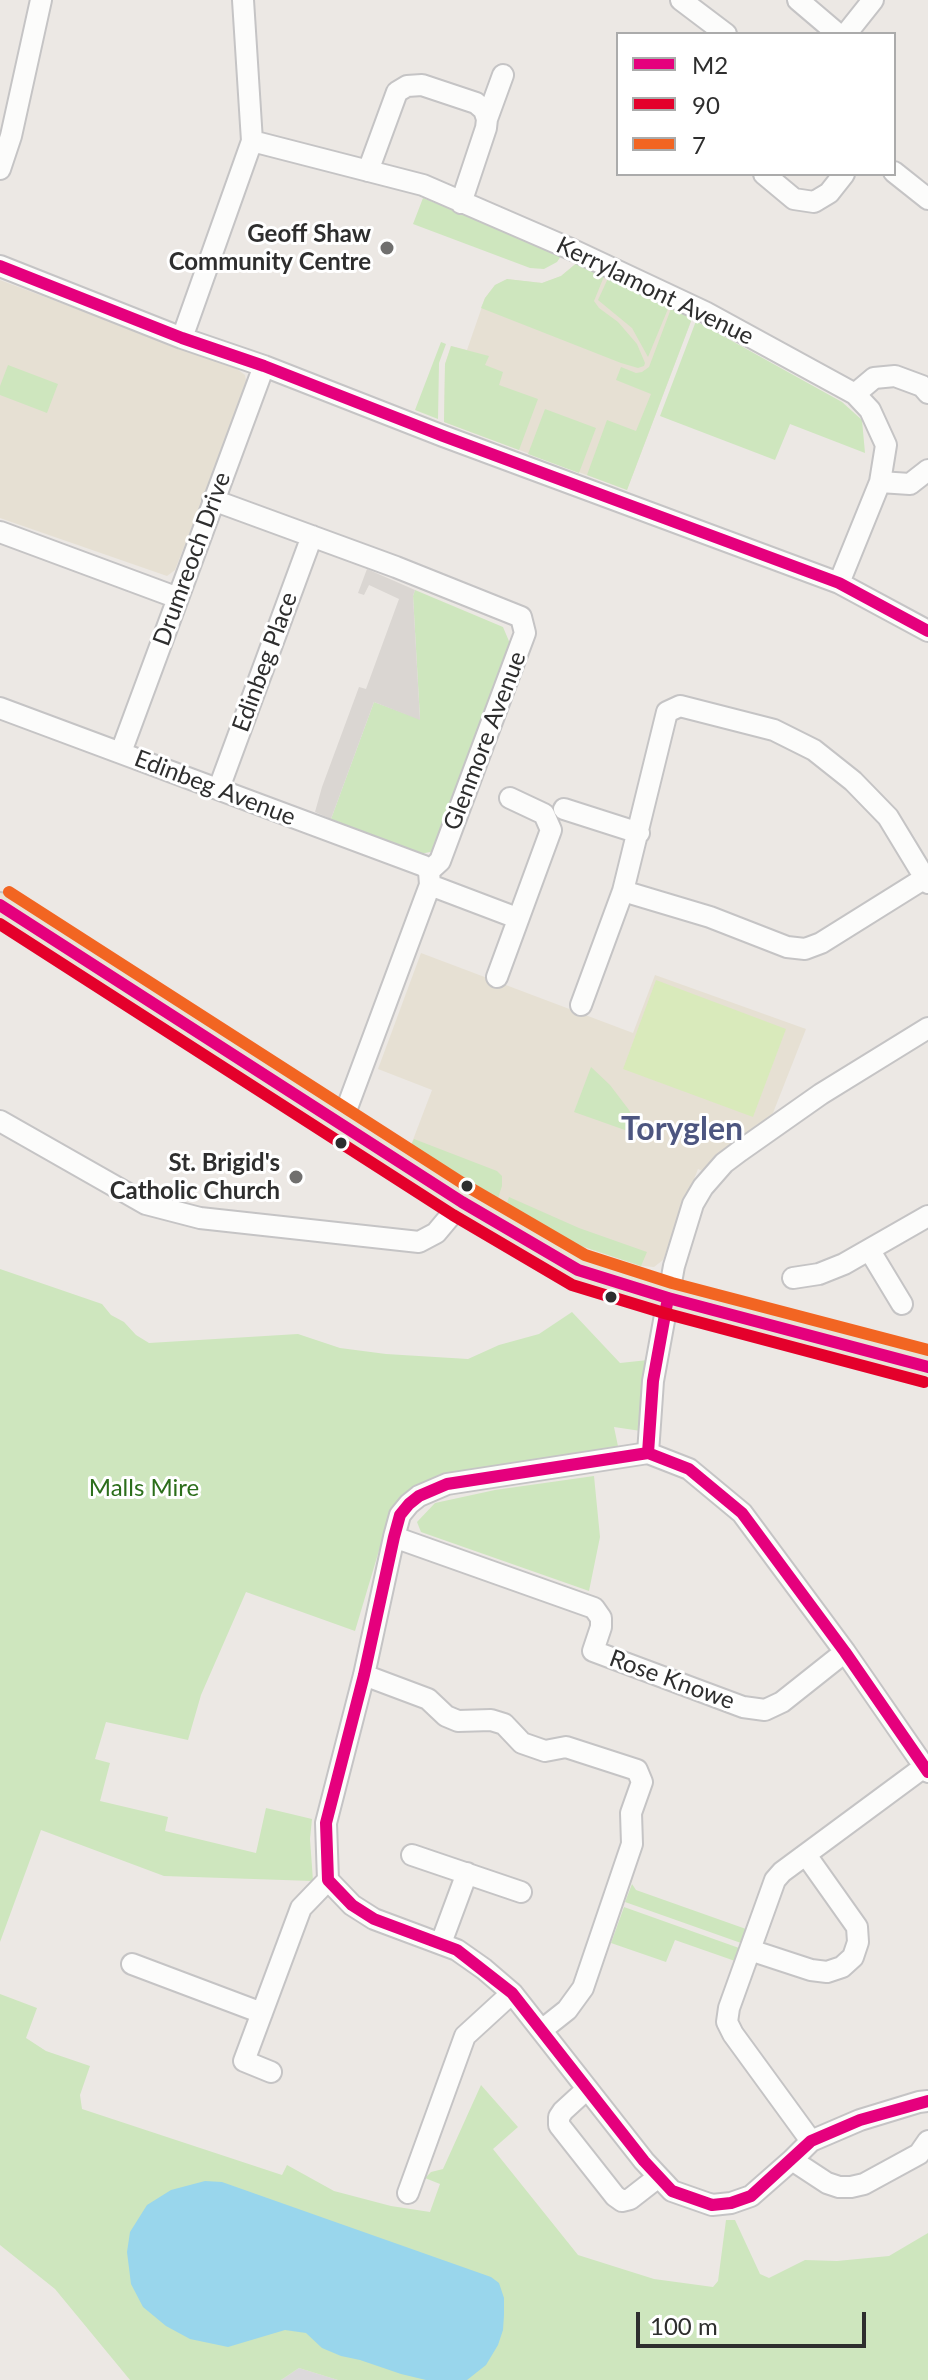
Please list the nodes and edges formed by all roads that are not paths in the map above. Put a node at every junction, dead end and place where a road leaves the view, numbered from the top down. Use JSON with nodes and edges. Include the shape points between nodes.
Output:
{"nodes":[{"id":1,"x":41,"y":0,"type":"edge"},
{"id":2,"x":243,"y":0,"type":"edge"},
{"id":3,"x":681,"y":0,"type":"edge"},
{"id":4,"x":798,"y":0,"type":"edge"},
{"id":5,"x":873,"y":0,"type":"edge"},
{"id":6,"x":722,"y":32,"type":"edge"},
{"id":7,"x":836,"y":32,"type":"edge"},
{"id":8,"x":848,"y":32,"type":"edge"},
{"id":9,"x":503,"y":75,"type":"dead end"},
{"id":10,"x":487,"y":119,"type":"junction"},
{"id":11,"x":252,"y":141,"type":"junction"},
{"id":12,"x":0,"y":169,"type":"edge"},
{"id":13,"x":368,"y":171,"type":"junction"},
{"id":14,"x":896,"y":174,"type":"edge"},
{"id":15,"x":766,"y":176,"type":"edge"},
{"id":16,"x":842,"y":176,"type":"edge"},
{"id":17,"x":928,"y":199,"type":"edge"},
{"id":18,"x":461,"y":203,"type":"junction"},
{"id":19,"x":0,"y":266,"type":"edge"},
{"id":20,"x":182,"y":338,"type":"junction"},
{"id":21,"x":264,"y":366,"type":"junction"},
{"id":22,"x":928,"y":393,"type":"edge"},
{"id":23,"x":855,"y":394,"type":"junction"},
{"id":24,"x":928,"y":470,"type":"edge"},
{"id":25,"x":880,"y":482,"type":"junction"},
{"id":26,"x":213,"y":500,"type":"junction"},
{"id":27,"x":0,"y":532,"type":"edge"},
{"id":28,"x":312,"y":536,"type":"junction"},
{"id":29,"x":839,"y":583,"type":"junction"},
{"id":30,"x":178,"y":598,"type":"junction"},
{"id":31,"x":928,"y":631,"type":"edge"},
{"id":32,"x":0,"y":708,"type":"edge"},
{"id":33,"x":121,"y":752,"type":"junction"},
{"id":34,"x":219,"y":788,"type":"junction"},
{"id":35,"x":510,"y":798,"type":"dead end"},
{"id":36,"x":564,"y":809,"type":"dead end"},
{"id":37,"x":639,"y":833,"type":"junction"},
{"id":38,"x":429,"y":878,"type":"junction"},
{"id":39,"x":926,"y":881,"type":"edge"},
{"id":40,"x":623,"y":891,"type":"junction"},
{"id":41,"x":0,"y":905,"type":"edge"},
{"id":42,"x":517,"y":918,"type":"junction"},
{"id":43,"x":497,"y":977,"type":"dead end"},
{"id":44,"x":581,"y":1005,"type":"dead end"},
{"id":45,"x":928,"y":1028,"type":"edge"},
{"id":46,"x":0,"y":1121,"type":"edge"},
{"id":47,"x":341,"y":1124,"type":"junction"},
{"id":48,"x":462,"y":1202,"type":"junction"},
{"id":49,"x":928,"y":1216,"type":"edge"},
{"id":50,"x":870,"y":1251,"type":"junction"},
{"id":51,"x":793,"y":1278,"type":"dead end"},
{"id":52,"x":668,"y":1298,"type":"junction"},
{"id":53,"x":902,"y":1304,"type":"dead end"},
{"id":54,"x":928,"y":1367,"type":"edge"},
{"id":55,"x":648,"y":1453,"type":"junction"},
{"id":56,"x":394,"y":1537,"type":"junction"},
{"id":57,"x":845,"y":1652,"type":"junction"},
{"id":58,"x":364,"y":1675,"type":"junction"},
{"id":59,"x":926,"y":1770,"type":"edge"},
{"id":60,"x":412,"y":1855,"type":"dead end"},
{"id":61,"x":806,"y":1855,"type":"junction"},
{"id":62,"x":467,"y":1873,"type":"junction"},
{"id":63,"x":328,"y":1880,"type":"junction"},
{"id":64,"x":521,"y":1892,"type":"dead end"},
{"id":65,"x":441,"y":1943,"type":"junction"},
{"id":66,"x":750,"y":1950,"type":"junction"},
{"id":67,"x":132,"y":1964,"type":"dead end"},
{"id":68,"x":512,"y":1993,"type":"junction"},
{"id":69,"x":262,"y":2013,"type":"junction"},
{"id":70,"x":543,"y":2029,"type":"junction"},
{"id":71,"x":271,"y":2072,"type":"dead end"},
{"id":72,"x":587,"y":2089,"type":"junction"},
{"id":73,"x":928,"y":2101,"type":"edge"},
{"id":74,"x":811,"y":2141,"type":"junction"},
{"id":75,"x":928,"y":2141,"type":"edge"},
{"id":76,"x":792,"y":2160,"type":"junction"},
{"id":77,"x":657,"y":2178,"type":"junction"},
{"id":78,"x":408,"y":2193,"type":"dead end"}],
"edges":[{"from":1,"to":12,"type":"street"},
{"from":2,"to":11,"type":"street"},
{"from":3,"to":6,"type":"street"},
{"from":4,"to":7,"type":"street"},
{"from":5,"to":8,"type":"street"},
{"from":9,"to":10,"type":"street"},
{"from":10,"to":13,"type":"street","via":[[476,103],[422,85],[407,86],[397,92]]},
{"from":10,"to":18,"type":"street"},
{"from":11,"to":13,"type":"street","name":"Kerrylamont Avenue"},
{"from":11,"to":20,"type":"street"},
{"from":13,"to":18,"type":"street","name":"Kerrylamont Avenue","via":[[423,185]]},
{"from":14,"to":17,"type":"street"},
{"from":15,"to":16,"type":"street","via":[[794,199],[814,202]]},
{"from":18,"to":23,"type":"street","name":"Kerrylamont Avenue","via":[[705,312]]},
{"from":19,"to":20,"type":"street"},
{"from":20,"to":21,"type":"street"},
{"from":21,"to":26,"type":"street","name":"Drumreoch Drive"},
{"from":21,"to":29,"type":"street"},
{"from":22,"to":23,"type":"street","via":[[895,376],[874,378]]},
{"from":23,"to":25,"type":"street","name":"Kerrylamont Avenue","via":[[870,410],[886,445]]},
{"from":24,"to":25,"type":"street","via":[[910,484]]},
{"from":25,"to":29,"type":"street","name":"Kerrylamont Avenue"},
{"from":26,"to":28,"type":"street","name":"Glenmore Avenue"},
{"from":26,"to":30,"type":"street","name":"Drumreoch Drive"},
{"from":27,"to":30,"type":"street"},
{"from":28,"to":34,"type":"street","name":"Edinbeg Place"},
{"from":28,"to":38,"type":"street","name":"Glenmore Avenue","via":[[521,617],[525,633],[440,861]]},
{"from":29,"to":31,"type":"street"},
{"from":30,"to":33,"type":"street","name":"Drumreoch Drive"},
{"from":32,"to":33,"type":"street","name":"Edinbeg Avenue"},
{"from":33,"to":34,"type":"street","name":"Edinbeg Avenue"},
{"from":34,"to":38,"type":"street","name":"Edinbeg Avenue","via":[[424,866]]},
{"from":35,"to":42,"type":"street","via":[[544,814],[551,830]]},
{"from":36,"to":37,"type":"street"},
{"from":37,"to":39,"type":"street","via":[[667,712],[680,706],[774,730],[814,750],[888,817]]},
{"from":37,"to":40,"type":"street"},
{"from":38,"to":42,"type":"street","name":"Edinbeg Avenue"},
{"from":38,"to":47,"type":"street","name":"Glenmore Avenue"},
{"from":39,"to":40,"type":"street","via":[[805,949]]},
{"from":40,"to":44,"type":"street"},
{"from":41,"to":47,"type":"main road"},
{"from":42,"to":43,"type":"street"},
{"from":45,"to":52,"type":"street","via":[[821,1094],[717,1171],[693,1204]]},
{"from":46,"to":48,"type":"street","via":[[146,1204],[200,1218],[419,1242],[436,1233]]},
{"from":47,"to":48,"type":"main road"},
{"from":48,"to":52,"type":"main road","via":[[578,1270]]},
{"from":49,"to":50,"type":"street"},
{"from":50,"to":51,"type":"street","via":[[819,1274]]},
{"from":50,"to":53,"type":"street"},
{"from":52,"to":54,"type":"main road"},
{"from":52,"to":55,"type":"street","via":[[653,1381]]},
{"from":55,"to":56,"type":"street","via":[[447,1484],[409,1504]]},
{"from":55,"to":57,"type":"street","via":[[689,1469],[742,1513]]},
{"from":56,"to":57,"type":"street","name":"Rose Knowe","via":[[594,1608],[601,1627],[593,1651],[743,1707],[765,1710],[782,1702]]},
{"from":56,"to":58,"type":"street"},
{"from":57,"to":59,"type":"street"},
{"from":58,"to":63,"type":"street","via":[[326,1823]]},
{"from":58,"to":70,"type":"street","via":[[428,1699],[458,1721],[491,1720],[504,1724],[522,1743],[545,1751],[566,1747],[637,1770],[642,1782],[631,1813],[632,1844],[583,1988]]},
{"from":59,"to":61,"type":"street"},
{"from":60,"to":62,"type":"street"},
{"from":61,"to":66,"type":"street","via":[[775,1880]]},
{"from":61,"to":66,"type":"street","via":[[857,1927],[853,1957],[827,1972]]},
{"from":62,"to":64,"type":"street"},
{"from":62,"to":65,"type":"street"},
{"from":63,"to":65,"type":"street","via":[[374,1919]]},
{"from":63,"to":69,"type":"street","via":[[301,1908]]},
{"from":65,"to":68,"type":"street"},
{"from":66,"to":74,"type":"street","via":[[727,2022]]},
{"from":67,"to":69,"type":"street"},
{"from":68,"to":70,"type":"street"},
{"from":68,"to":78,"type":"street","via":[[465,2036]]},
{"from":69,"to":71,"type":"street","via":[[244,2061]]},
{"from":70,"to":72,"type":"street"},
{"from":72,"to":77,"type":"street"},
{"from":72,"to":77,"type":"street","via":[[563,2111],[559,2125],[622,2201]]},
{"from":73,"to":74,"type":"street","via":[[860,2120]]},
{"from":74,"to":76,"type":"street"},
{"from":75,"to":76,"type":"street","via":[[919,2154],[851,2187],[827,2183]]},
{"from":76,"to":77,"type":"street","via":[[751,2196],[731,2203],[712,2205],[694,2199]]}]}
